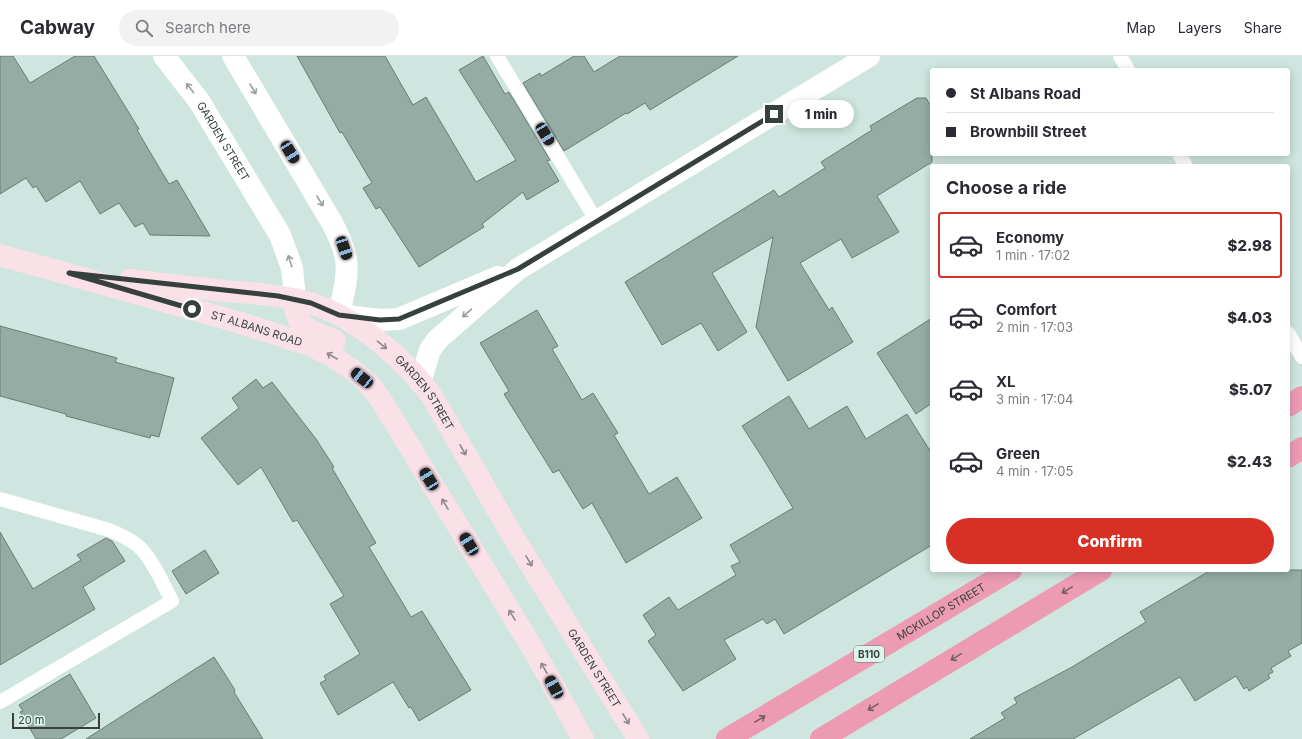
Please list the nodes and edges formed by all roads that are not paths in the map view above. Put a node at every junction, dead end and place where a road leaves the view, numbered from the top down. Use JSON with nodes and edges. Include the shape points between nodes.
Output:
{"nodes":[{"id":1,"x":164,"y":56,"type":"edge"},
{"id":2,"x":233,"y":56,"type":"edge"},
{"id":3,"x":497,"y":56,"type":"edge"},
{"id":4,"x":869,"y":56,"type":"edge"},
{"id":5,"x":1120,"y":56,"type":"edge"},
{"id":6,"x":1127,"y":68,"type":"edge"},
{"id":7,"x":596,"y":220,"type":"junction"},
{"id":8,"x":0,"y":255,"type":"edge"},
{"id":9,"x":518,"y":269,"type":"junction"},
{"id":10,"x":69,"y":273,"type":"junction"},
{"id":11,"x":294,"y":299,"type":"junction"},
{"id":12,"x":339,"y":315,"type":"junction"},
{"id":13,"x":1290,"y":336,"type":"edge"},
{"id":14,"x":1302,"y":356,"type":"edge"},
{"id":15,"x":420,"y":382,"type":"junction"},
{"id":16,"x":1302,"y":397,"type":"edge"},
{"id":17,"x":381,"y":400,"type":"junction"},
{"id":18,"x":1290,"y":405,"type":"edge"},
{"id":19,"x":1302,"y":448,"type":"edge"},
{"id":20,"x":1290,"y":456,"type":"edge"},
{"id":21,"x":0,"y":499,"type":"edge"},
{"id":22,"x":1008,"y":572,"type":"edge"},
{"id":23,"x":1098,"y":572,"type":"edge"},
{"id":24,"x":0,"y":702,"type":"edge"},
{"id":25,"x":583,"y":739,"type":"edge"},
{"id":26,"x":638,"y":739,"type":"edge"},
{"id":27,"x":727,"y":739,"type":"edge"},
{"id":28,"x":821,"y":739,"type":"edge"}],
"edges":[{"from":11,"to":1,"type":"street","name":"GARDEN STREET","one_way":true,"via":[[292,268],[280,235],[199,101]]},
{"from":2,"to":12,"type":"street","one_way":true,"via":[[341,240],[347,256],[348,272]]},
{"from":3,"to":7,"type":"lane"},
{"from":4,"to":7,"type":"street"},
{"from":5,"to":6,"type":"lane"},
{"from":7,"to":9,"type":"street"},
{"from":8,"to":10,"type":"street","name":"ST ALBANS ROAD"},
{"from":9,"to":12,"type":"street","via":[[399,319],[380,320]]},
{"from":9,"to":15,"type":"street","one_way":true,"via":[[437,340],[430,350]]},
{"from":10,"to":11,"type":"street","name":"ST ALBANS ROAD"},
{"from":17,"to":10,"type":"street","name":"ST ALBANS ROAD","one_way":true,"via":[[369,384],[354,371],[312,346]]},
{"from":11,"to":12,"type":"street","name":"ST ALBANS ROAD"},
{"from":11,"to":17,"type":"street","via":[[298,319],[304,326],[346,348],[364,364]]},
{"from":12,"to":15,"type":"street","name":"GARDEN STREET","one_way":true,"via":[[383,345]]},
{"from":13,"to":14,"type":"lane"},
{"from":15,"to":26,"type":"street","name":"GARDEN STREET","one_way":true,"via":[[441,411],[508,528]]},
{"from":16,"to":18,"type":"highway"},
{"from":25,"to":17,"type":"street","one_way":true,"via":[[533,649]]},
{"from":19,"to":20,"type":"highway"},
{"from":21,"to":24,"type":"lane","via":[[109,530],[126,538],[146,555],[172,601]]},
{"from":27,"to":22,"type":"highway","name":"MCKILLOP STREET","number":"B110","one_way":true},
{"from":23,"to":28,"type":"highway","one_way":true}]}
